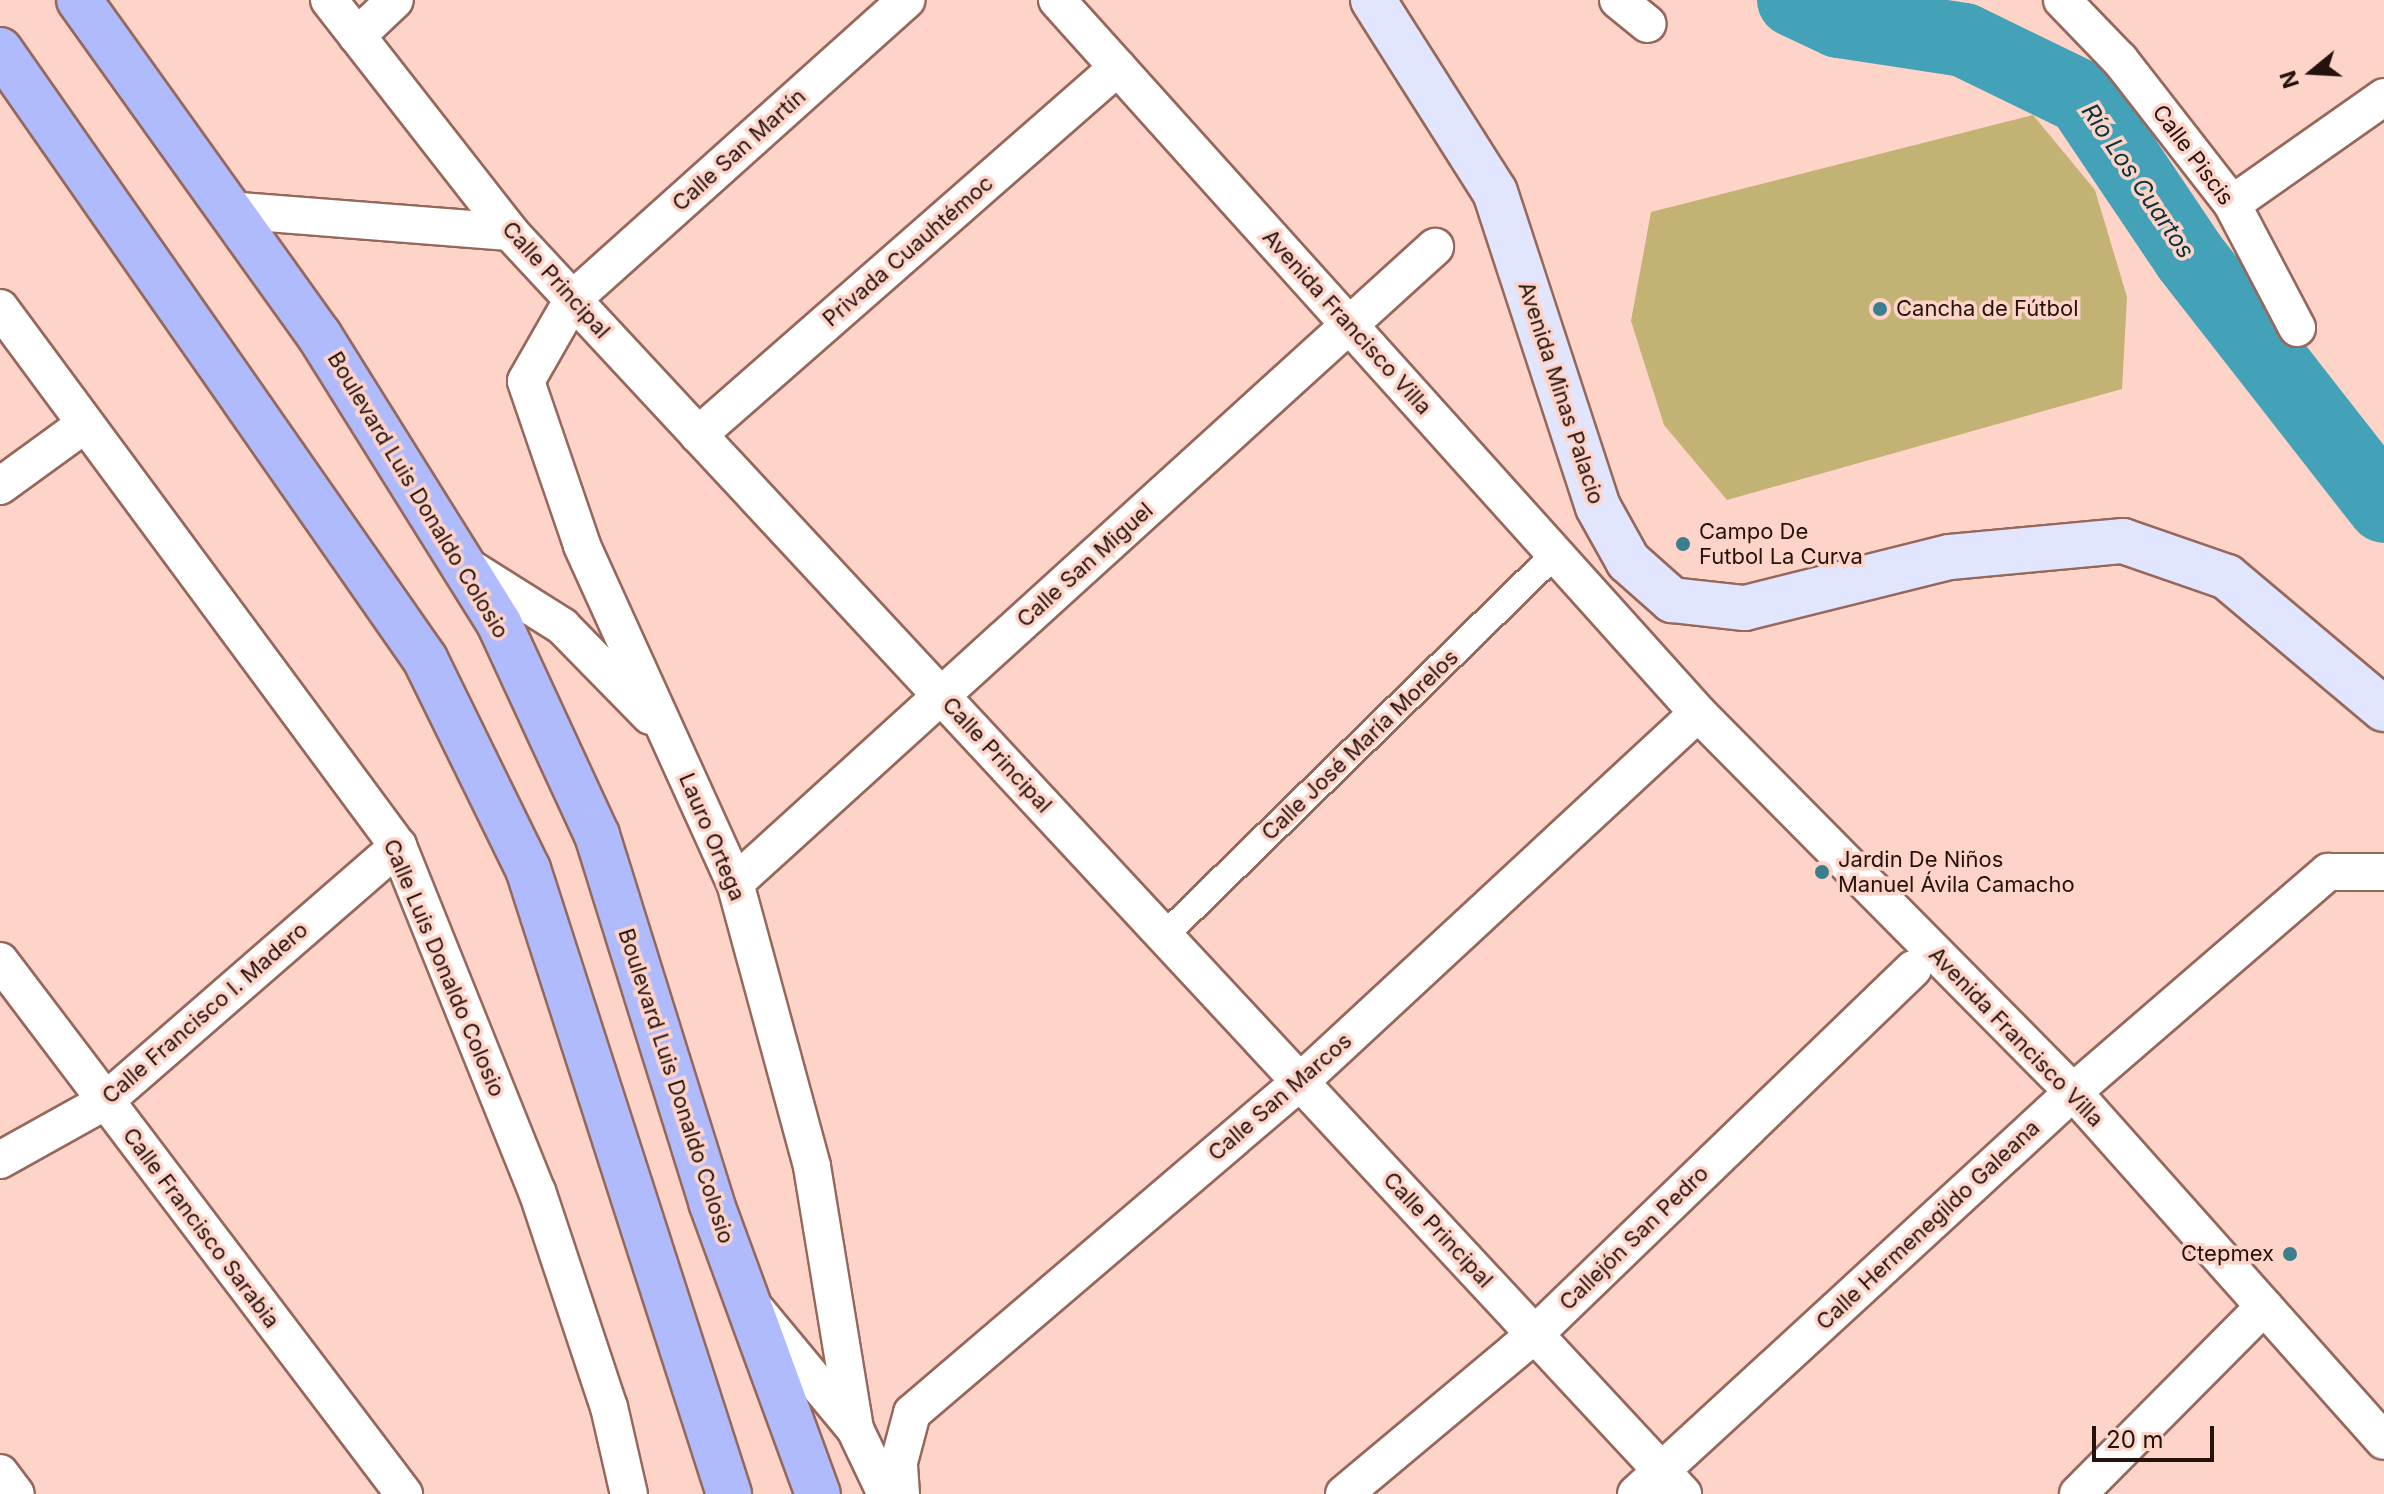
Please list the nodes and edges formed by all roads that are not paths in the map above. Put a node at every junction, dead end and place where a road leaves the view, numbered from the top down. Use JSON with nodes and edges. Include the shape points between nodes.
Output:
{"nodes":[{"id":1,"x":79,"y":0,"type":"edge"},
{"id":2,"x":329,"y":0,"type":"edge"},
{"id":3,"x":395,"y":0,"type":"edge"},
{"id":4,"x":906,"y":0,"type":"edge"},
{"id":5,"x":1057,"y":0,"type":"edge"},
{"id":6,"x":1373,"y":0,"type":"edge"},
{"id":7,"x":1618,"y":0,"type":"edge"},
{"id":8,"x":2062,"y":0,"type":"edge"},
{"id":9,"x":1648,"y":24,"type":"dead end"},
{"id":10,"x":357,"y":36,"type":"junction"},
{"id":11,"x":0,"y":50,"type":"edge"},
{"id":12,"x":1118,"y":67,"type":"junction"},
{"id":13,"x":2384,"y":97,"type":"edge"},
{"id":14,"x":2232,"y":204,"type":"junction"},
{"id":15,"x":229,"y":210,"type":"junction"},
{"id":16,"x":510,"y":232,"type":"junction"},
{"id":17,"x":1435,"y":247,"type":"dead end"},
{"id":18,"x":573,"y":299,"type":"junction"},
{"id":19,"x":0,"y":308,"type":"edge"},
{"id":20,"x":1350,"y":325,"type":"junction"},
{"id":21,"x":2297,"y":328,"type":"dead end"},
{"id":22,"x":84,"y":425,"type":"junction"},
{"id":23,"x":698,"y":435,"type":"junction"},
{"id":24,"x":0,"y":486,"type":"edge"},
{"id":25,"x":1556,"y":553,"type":"junction"},
{"id":26,"x":462,"y":563,"type":"junction"},
{"id":27,"x":1672,"y":600,"type":"junction"},
{"id":28,"x":1636,"y":644,"type":"junction"},
{"id":29,"x":942,"y":695,"type":"junction"},
{"id":30,"x":2384,"y":709,"type":"edge"},
{"id":31,"x":1698,"y":713,"type":"junction"},
{"id":32,"x":668,"y":735,"type":"junction"},
{"id":33,"x":398,"y":846,"type":"junction"},
{"id":34,"x":2384,"y":872,"type":"edge"},
{"id":35,"x":735,"y":883,"type":"junction"},
{"id":36,"x":1164,"y":936,"type":"junction"},
{"id":37,"x":0,"y":961,"type":"edge"},
{"id":38,"x":1913,"y":969,"type":"dead end"},
{"id":39,"x":1301,"y":1081,"type":"junction"},
{"id":40,"x":2073,"y":1092,"type":"junction"},
{"id":41,"x":104,"y":1102,"type":"junction"},
{"id":42,"x":0,"y":1160,"type":"edge"},
{"id":43,"x":746,"y":1297,"type":"junction"},
{"id":44,"x":2264,"y":1307,"type":"junction"},
{"id":45,"x":1534,"y":1335,"type":"junction"},
{"id":46,"x":855,"y":1429,"type":"junction"},
{"id":47,"x":2384,"y":1441,"type":"edge"},
{"id":48,"x":0,"y":1473,"type":"edge"},
{"id":49,"x":1660,"y":1486,"type":"edge"},
{"id":50,"x":16,"y":1494,"type":"edge"},
{"id":51,"x":404,"y":1494,"type":"edge"},
{"id":52,"x":629,"y":1494,"type":"edge"},
{"id":53,"x":729,"y":1494,"type":"edge"},
{"id":54,"x":818,"y":1494,"type":"edge"},
{"id":55,"x":886,"y":1494,"type":"edge"},
{"id":56,"x":901,"y":1494,"type":"edge"},
{"id":57,"x":1344,"y":1494,"type":"edge"},
{"id":58,"x":2078,"y":1494,"type":"edge"}],
"edges":[{"from":1,"to":15,"type":"highway","name":"Boulevard Luis Donaldo Colosio"},
{"from":2,"to":10,"type":"street","name":"Calle Principal"},
{"from":3,"to":10,"type":"street"},
{"from":4,"to":18,"type":"street","name":"Calle San Martín"},
{"from":5,"to":12,"type":"street","name":"Avenida Francisco Villa"},
{"from":6,"to":27,"type":"main road","name":"Avenida Minas Palacio","via":[[1495,192],[1598,507],[1628,561]]},
{"from":7,"to":9,"type":"street"},
{"from":8,"to":14,"type":"street","name":"Calle Piscis","via":[[2120,60]]},
{"from":10,"to":16,"type":"street","name":"Calle Principal"},
{"from":11,"to":53,"type":"highway","via":[[425,659],[528,869]]},
{"from":12,"to":20,"type":"street","name":"Avenida Francisco Villa"},
{"from":12,"to":23,"type":"street","name":"Privada Cuauhtémoc"},
{"from":13,"to":14,"type":"street"},
{"from":14,"to":21,"type":"street","name":"Calle Piscis"},
{"from":15,"to":16,"type":"street"},
{"from":15,"to":26,"type":"highway","name":"Boulevard Luis Donaldo Colosio","via":[[319,335]]},
{"from":16,"to":18,"type":"street","name":"Calle Principal"},
{"from":17,"to":20,"type":"street","name":"Calle San Miguel"},
{"from":18,"to":23,"type":"street","name":"Calle Principal"},
{"from":18,"to":32,"type":"street","name":"Lauro Ortega","via":[[526,381],[582,545]]},
{"from":19,"to":22,"type":"street","name":"Calle Luis Donaldo Colosio"},
{"from":20,"to":25,"type":"street","name":"Avenida Francisco Villa"},
{"from":20,"to":29,"type":"street","name":"Calle San Miguel"},
{"from":22,"to":24,"type":"street"},
{"from":22,"to":33,"type":"street","name":"Calle Luis Donaldo Colosio"},
{"from":23,"to":29,"type":"street","name":"Calle Principal"},
{"from":25,"to":28,"type":"street","name":"Avenida Francisco Villa"},
{"from":25,"to":36,"type":"street","name":"Calle José María Morelos"},
{"from":26,"to":32,"type":"street","via":[[562,626]]},
{"from":26,"to":43,"type":"highway","name":"Boulevard Luis Donaldo Colosio","via":[[499,623],[597,835]]},
{"from":27,"to":28,"type":"street"},
{"from":27,"to":30,"type":"main road","via":[[1745,608],[1950,557],[2123,541],[2227,577]]},
{"from":28,"to":31,"type":"street","name":"Avenida Francisco Villa"},
{"from":29,"to":35,"type":"street","name":"Calle San Miguel"},
{"from":29,"to":36,"type":"street","name":"Calle Principal"},
{"from":31,"to":39,"type":"street","name":"Calle San Marcos"},
{"from":31,"to":40,"type":"street","name":"Avenida Francisco Villa"},
{"from":32,"to":35,"type":"street","name":"Lauro Ortega"},
{"from":33,"to":41,"type":"street","name":"Calle Francisco I. Madero"},
{"from":33,"to":52,"type":"street","name":"Calle Luis Donaldo Colosio","via":[[537,1191],[609,1407]]},
{"from":34,"to":40,"type":"street","name":"Calle Hermenegildo Galeana","via":[[2328,872]]},
{"from":35,"to":46,"type":"street","name":"Lauro Ortega","via":[[812,1166]]},
{"from":36,"to":39,"type":"street","name":"Calle Principal"},
{"from":37,"to":41,"type":"street","name":"Calle Francisco Sarabia"},
{"from":38,"to":45,"type":"street","name":"Callejón San Pedro"},
{"from":39,"to":45,"type":"street","name":"Calle Principal"},
{"from":39,"to":56,"type":"street","name":"Calle San Marcos","via":[[912,1413],[899,1462]]},
{"from":40,"to":44,"type":"street","name":"Avenida Francisco Villa"},
{"from":40,"to":49,"type":"street","name":"Calle Hermenegildo Galeana"},
{"from":41,"to":42,"type":"street","name":"Calle Francisco I. Madero"},
{"from":41,"to":51,"type":"street","name":"Calle Francisco Sarabia"},
{"from":43,"to":46,"type":"street"},
{"from":43,"to":54,"type":"highway","name":"Boulevard Luis Donaldo Colosio"},
{"from":44,"to":47,"type":"street","name":"Avenida Francisco Villa"},
{"from":44,"to":58,"type":"street"},
{"from":45,"to":49,"type":"street","name":"Calle Principal"},
{"from":45,"to":57,"type":"street","name":"Callejón San Pedro"},
{"from":46,"to":55,"type":"street","name":"Lauro Ortega"},
{"from":48,"to":50,"type":"street"}]}
